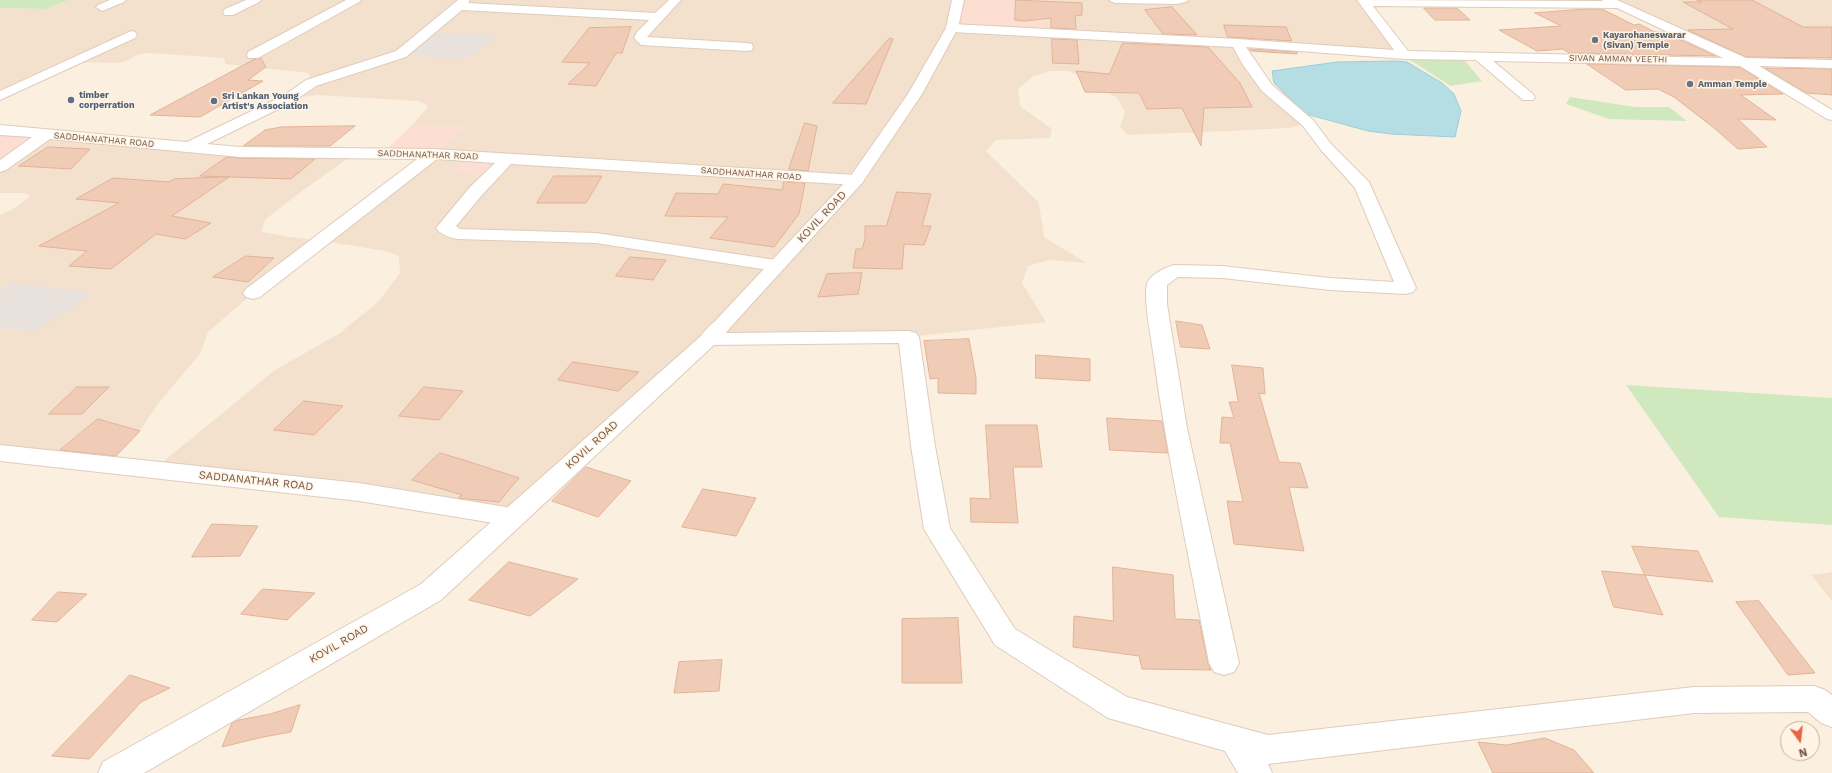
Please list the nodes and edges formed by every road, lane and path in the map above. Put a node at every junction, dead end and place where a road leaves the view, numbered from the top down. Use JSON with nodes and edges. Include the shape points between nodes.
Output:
{"nodes":[{"id":1,"x":120,"y":0,"type":"edge"},
{"id":2,"x":255,"y":0,"type":"edge"},
{"id":3,"x":355,"y":0,"type":"edge"},
{"id":4,"x":675,"y":0,"type":"edge"},
{"id":5,"x":958,"y":0,"type":"edge"},
{"id":6,"x":1115,"y":0,"type":"edge"},
{"id":7,"x":1133,"y":0,"type":"edge"},
{"id":8,"x":1182,"y":0,"type":"edge"},
{"id":9,"x":1364,"y":1,"type":"edge"},
{"id":10,"x":1612,"y":2,"type":"edge"},
{"id":11,"x":461,"y":3,"type":"edge"},
{"id":12,"x":102,"y":7,"type":"dead end"},
{"id":13,"x":229,"y":12,"type":"dead end"},
{"id":14,"x":659,"y":17,"type":"junction"},
{"id":15,"x":952,"y":28,"type":"junction"},
{"id":16,"x":131,"y":35,"type":"dead end"},
{"id":17,"x":1237,"y":43,"type":"junction"},
{"id":18,"x":747,"y":47,"type":"dead end"},
{"id":19,"x":253,"y":55,"type":"dead end"},
{"id":20,"x":1404,"y":55,"type":"junction"},
{"id":21,"x":1479,"y":56,"type":"junction"},
{"id":22,"x":1741,"y":61,"type":"junction"},
{"id":23,"x":1832,"y":64,"type":"edge"},
{"id":24,"x":0,"y":96,"type":"edge"},
{"id":25,"x":1528,"y":97,"type":"dead end"},
{"id":26,"x":1832,"y":116,"type":"edge"},
{"id":27,"x":0,"y":130,"type":"edge"},
{"id":28,"x":46,"y":135,"type":"junction"},
{"id":29,"x":190,"y":147,"type":"junction"},
{"id":30,"x":433,"y":154,"type":"junction"},
{"id":31,"x":507,"y":159,"type":"junction"},
{"id":32,"x":0,"y":166,"type":"edge"},
{"id":33,"x":856,"y":180,"type":"junction"},
{"id":34,"x":775,"y":265,"type":"junction"},
{"id":35,"x":253,"y":294,"type":"dead end"},
{"id":36,"x":709,"y":340,"type":"junction"},
{"id":37,"x":0,"y":453,"type":"edge"},
{"id":38,"x":512,"y":516,"type":"junction"},
{"id":39,"x":1224,"y":663,"type":"dead end"},
{"id":40,"x":1832,"y":713,"type":"edge"},
{"id":41,"x":1235,"y":740,"type":"junction"},
{"id":42,"x":114,"y":773,"type":"edge"},
{"id":43,"x":1256,"y":773,"type":"edge"}],
"edges":[{"from":1,"to":12,"type":"street"},
{"from":2,"to":13,"type":"street"},
{"from":3,"to":19,"type":"street"},
{"from":4,"to":14,"type":"street"},
{"from":5,"to":15,"type":"street","name":"KOVIL ROAD"},
{"from":6,"to":7,"type":"street"},
{"from":7,"to":8,"type":"street"},
{"from":9,"to":10,"type":"street"},
{"from":9,"to":20,"type":"street"},
{"from":10,"to":22,"type":"street"},
{"from":11,"to":14,"type":"street"},
{"from":11,"to":29,"type":"street","via":[[401,54],[311,83],[288,99]]},
{"from":14,"to":18,"type":"street","via":[[640,38],[646,42]]},
{"from":15,"to":17,"type":"street","name":"SIVAN AMMAN VEETHI"},
{"from":15,"to":33,"type":"street","name":"KOVIL ROAD","via":[[915,94]]},
{"from":16,"to":24,"type":"street"},
{"from":17,"to":20,"type":"street","name":"SIVAN AMMAN VEETHI"},
{"from":17,"to":39,"type":"street","via":[[1268,88],[1308,123],[1326,147],[1363,186],[1406,288],[1330,284],[1222,272],[1174,272],[1158,283],[1157,304],[1175,428]]},
{"from":20,"to":21,"type":"street","name":"SIVAN AMMAN VEETHI"},
{"from":21,"to":22,"type":"street","name":"SIVAN AMMAN VEETHI"},
{"from":21,"to":25,"type":"street"},
{"from":22,"to":23,"type":"street","name":"SIVAN AMMAN VEETHI"},
{"from":22,"to":26,"type":"street"},
{"from":27,"to":28,"type":"street","name":"SADDHANATHAR ROAD"},
{"from":28,"to":29,"type":"street","name":"SADDHANATHAR ROAD"},
{"from":28,"to":32,"type":"street"},
{"from":29,"to":30,"type":"street","name":"SADDHANATHAR ROAD","via":[[240,152]]},
{"from":30,"to":31,"type":"street","name":"SADDHANATHAR ROAD"},
{"from":30,"to":35,"type":"street"},
{"from":31,"to":33,"type":"street","name":"SADDHANATHAR ROAD"},
{"from":31,"to":34,"type":"street","via":[[445,228],[457,234],[596,238]]},
{"from":33,"to":34,"type":"street"},
{"from":33,"to":36,"type":"street","name":"KOVIL ROAD"},
{"from":34,"to":36,"type":"street"},
{"from":36,"to":38,"type":"street","name":"KOVIL ROAD"},
{"from":36,"to":41,"type":"street","via":[[909,337],[937,529],[1005,637],[1119,708]]},
{"from":37,"to":38,"type":"street","name":"SADDANATHAR ROAD","via":[[359,492]]},
{"from":38,"to":42,"type":"street","name":"KOVIL ROAD","via":[[431,592]]},
{"from":40,"to":41,"type":"street","via":[[1814,699],[1694,700],[1268,750]]},
{"from":41,"to":43,"type":"street"}]}
